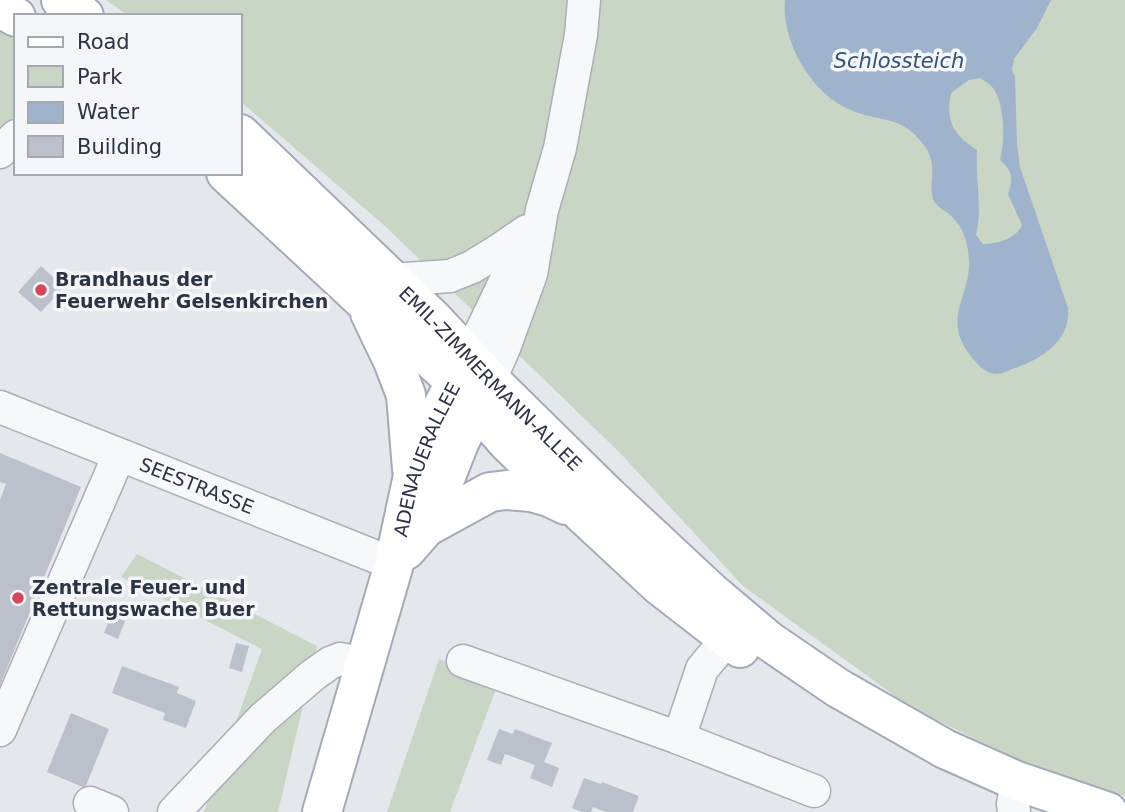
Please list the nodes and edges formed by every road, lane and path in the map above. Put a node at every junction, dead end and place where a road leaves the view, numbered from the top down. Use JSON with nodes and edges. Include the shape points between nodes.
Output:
{"nodes":[{"id":1,"x":61,"y":0,"type":"edge"},
{"id":2,"x":584,"y":0,"type":"edge"},
{"id":3,"x":82,"y":14,"type":"edge"},
{"id":4,"x":242,"y":136,"type":"edge"},
{"id":5,"x":14,"y":138,"type":"edge"},
{"id":6,"x":0,"y":152,"type":"edge"},
{"id":7,"x":229,"y":175,"type":"edge"},
{"id":8,"x":538,"y":218,"type":"junction"},
{"id":9,"x":378,"y":291,"type":"junction"},
{"id":10,"x":472,"y":382,"type":"junction"},
{"id":11,"x":0,"y":407,"type":"edge"},
{"id":12,"x":119,"y":455,"type":"junction"},
{"id":13,"x":412,"y":480,"type":"junction"},
{"id":14,"x":581,"y":513,"type":"junction"},
{"id":15,"x":426,"y":527,"type":"junction"},
{"id":16,"x":394,"y":564,"type":"junction"},
{"id":17,"x":735,"y":629,"type":"junction"},
{"id":18,"x":463,"y":661,"type":"dead end"},
{"id":19,"x":364,"y":663,"type":"junction"},
{"id":20,"x":0,"y":730,"type":"edge"},
{"id":21,"x":679,"y":738,"type":"junction"},
{"id":22,"x":814,"y":790,"type":"dead end"},
{"id":23,"x":1019,"y":802,"type":"edge"},
{"id":24,"x":174,"y":812,"type":"edge"},
{"id":25,"x":322,"y":812,"type":"edge"},
{"id":26,"x":1108,"y":812,"type":"edge"}],
"edges":[{"from":1,"to":3,"type":"main road"},
{"from":2,"to":8,"type":"street","name":"ADENAUERALLEE","via":[[560,148]]},
{"from":4,"to":9,"type":"main road","name":"EMIL-ZIMMERMANN-ALLEE"},
{"from":5,"to":6,"type":"street"},
{"from":7,"to":9,"type":"main road","name":"EMIL-ZIMMERMANN-ALLEE"},
{"from":8,"to":9,"type":"street","via":[[472,267]]},
{"from":8,"to":10,"type":"street","name":"ADENAUERALLEE","via":[[489,318]]},
{"from":9,"to":10,"type":"main road","name":"EMIL-ZIMMERMANN-ALLEE","via":[[434,320]]},
{"from":9,"to":13,"type":"main road","via":[[393,361],[406,396]]},
{"from":10,"to":13,"type":"main road","name":"ADENAUERALLEE","via":[[436,419]]},
{"from":10,"to":14,"type":"main road","name":"EMIL-ZIMMERMANN-ALLEE","via":[[508,443]]},
{"from":10,"to":15,"type":"main road","name":"ADENAUERALLEE","via":[[459,443]]},
{"from":10,"to":17,"type":"main road","name":"EMIL-ZIMMERMANN-ALLEE","via":[[608,496]]},
{"from":11,"to":12,"type":"street","name":"SEESTRASSE"},
{"from":12,"to":16,"type":"street","name":"SEESTRASSE"},
{"from":12,"to":20,"type":"street"},
{"from":13,"to":16,"type":"main road","name":"ADENAUERALLEE"},
{"from":14,"to":15,"type":"main road","via":[[549,497],[508,490],[490,492]]},
{"from":14,"to":17,"type":"main road","name":"EMIL-ZIMMERMANN-ALLEE","via":[[660,586]]},
{"from":15,"to":16,"type":"main road","name":"ADENAUERALLEE"},
{"from":16,"to":19,"type":"main road","name":"ADENAUERALLEE"},
{"from":17,"to":21,"type":"street","via":[[702,669]]},
{"from":17,"to":23,"type":"main road","name":"EMIL-ZIMMERMANN-ALLEE","via":[[945,749]]},
{"from":18,"to":21,"type":"street"},
{"from":19,"to":24,"type":"street","via":[[340,659],[313,675],[263,718]]},
{"from":19,"to":25,"type":"main road","name":"ADENAUERALLEE"},
{"from":21,"to":22,"type":"street"},
{"from":23,"to":26,"type":"main road","name":"EMIL-ZIMMERMANN-ALLEE"}]}
